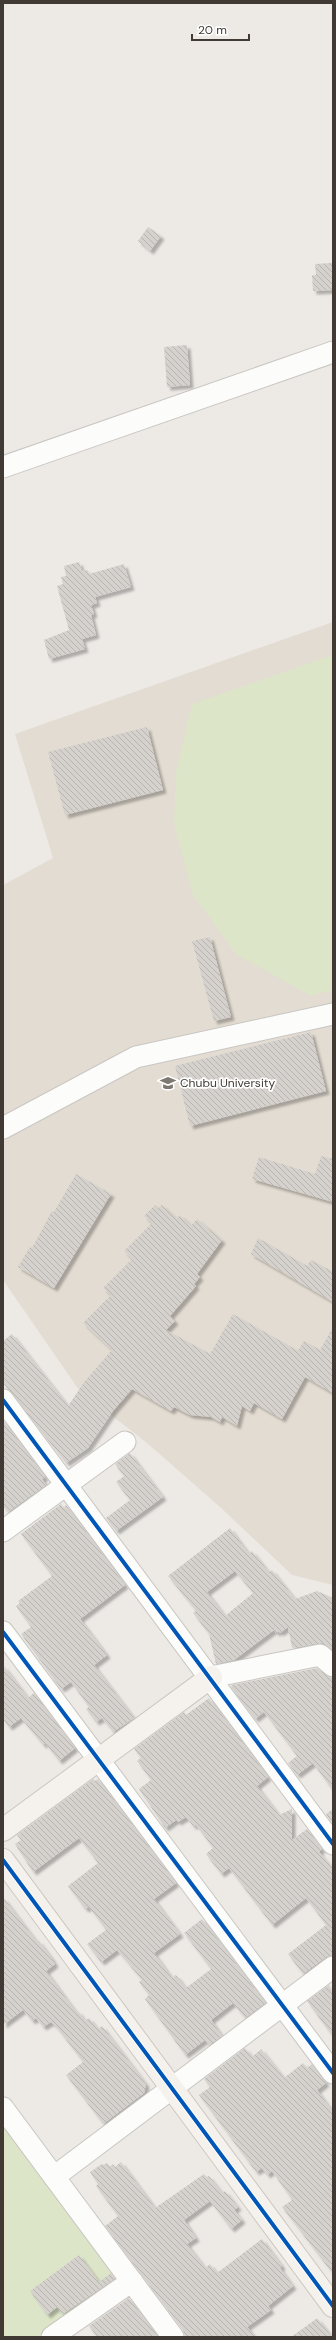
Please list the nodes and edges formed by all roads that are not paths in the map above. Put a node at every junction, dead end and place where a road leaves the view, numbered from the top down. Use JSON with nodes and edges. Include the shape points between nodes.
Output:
{"nodes":[{"id":1,"x":333,"y":352,"type":"edge"},
{"id":2,"x":3,"y":467,"type":"edge"},
{"id":3,"x":333,"y":1014,"type":"edge"},
{"id":4,"x":3,"y":1128,"type":"edge"},
{"id":5,"x":3,"y":1400,"type":"edge"},
{"id":6,"x":125,"y":1442,"type":"dead end"},
{"id":7,"x":66,"y":1484,"type":"junction"},
{"id":8,"x":3,"y":1531,"type":"edge"},
{"id":9,"x":3,"y":1632,"type":"edge"},
{"id":10,"x":333,"y":1666,"type":"edge"},
{"id":11,"x":211,"y":1677,"type":"junction"},
{"id":12,"x":97,"y":1759,"type":"junction"},
{"id":13,"x":3,"y":1830,"type":"edge"},
{"id":14,"x":333,"y":1844,"type":"edge"},
{"id":15,"x":3,"y":1860,"type":"edge"},
{"id":16,"x":333,"y":1967,"type":"edge"},
{"id":17,"x":282,"y":2004,"type":"junction"},
{"id":18,"x":333,"y":2073,"type":"edge"},
{"id":19,"x":173,"y":2088,"type":"junction"},
{"id":20,"x":3,"y":2108,"type":"edge"},
{"id":21,"x":54,"y":2177,"type":"junction"},
{"id":22,"x":132,"y":2281,"type":"junction"},
{"id":23,"x":333,"y":2306,"type":"edge"},
{"id":24,"x":52,"y":2337,"type":"edge"},
{"id":25,"x":173,"y":2337,"type":"edge"}],
"edges":[{"from":1,"to":2,"type":"street"},
{"from":3,"to":4,"type":"street","via":[[136,1057]]},
{"from":5,"to":7,"type":"street"},
{"from":6,"to":7,"type":"street"},
{"from":7,"to":8,"type":"street"},
{"from":7,"to":11,"type":"street"},
{"from":9,"to":12,"type":"street"},
{"from":10,"to":11,"type":"street","via":[[320,1655]]},
{"from":11,"to":12,"type":"street"},
{"from":11,"to":14,"type":"street"},
{"from":12,"to":13,"type":"street"},
{"from":12,"to":17,"type":"street"},
{"from":15,"to":19,"type":"street"},
{"from":16,"to":17,"type":"street"},
{"from":17,"to":18,"type":"street"},
{"from":17,"to":19,"type":"street"},
{"from":19,"to":21,"type":"street"},
{"from":19,"to":23,"type":"street"},
{"from":20,"to":21,"type":"street"},
{"from":21,"to":22,"type":"street"},
{"from":22,"to":24,"type":"street"},
{"from":22,"to":25,"type":"street"}]}
